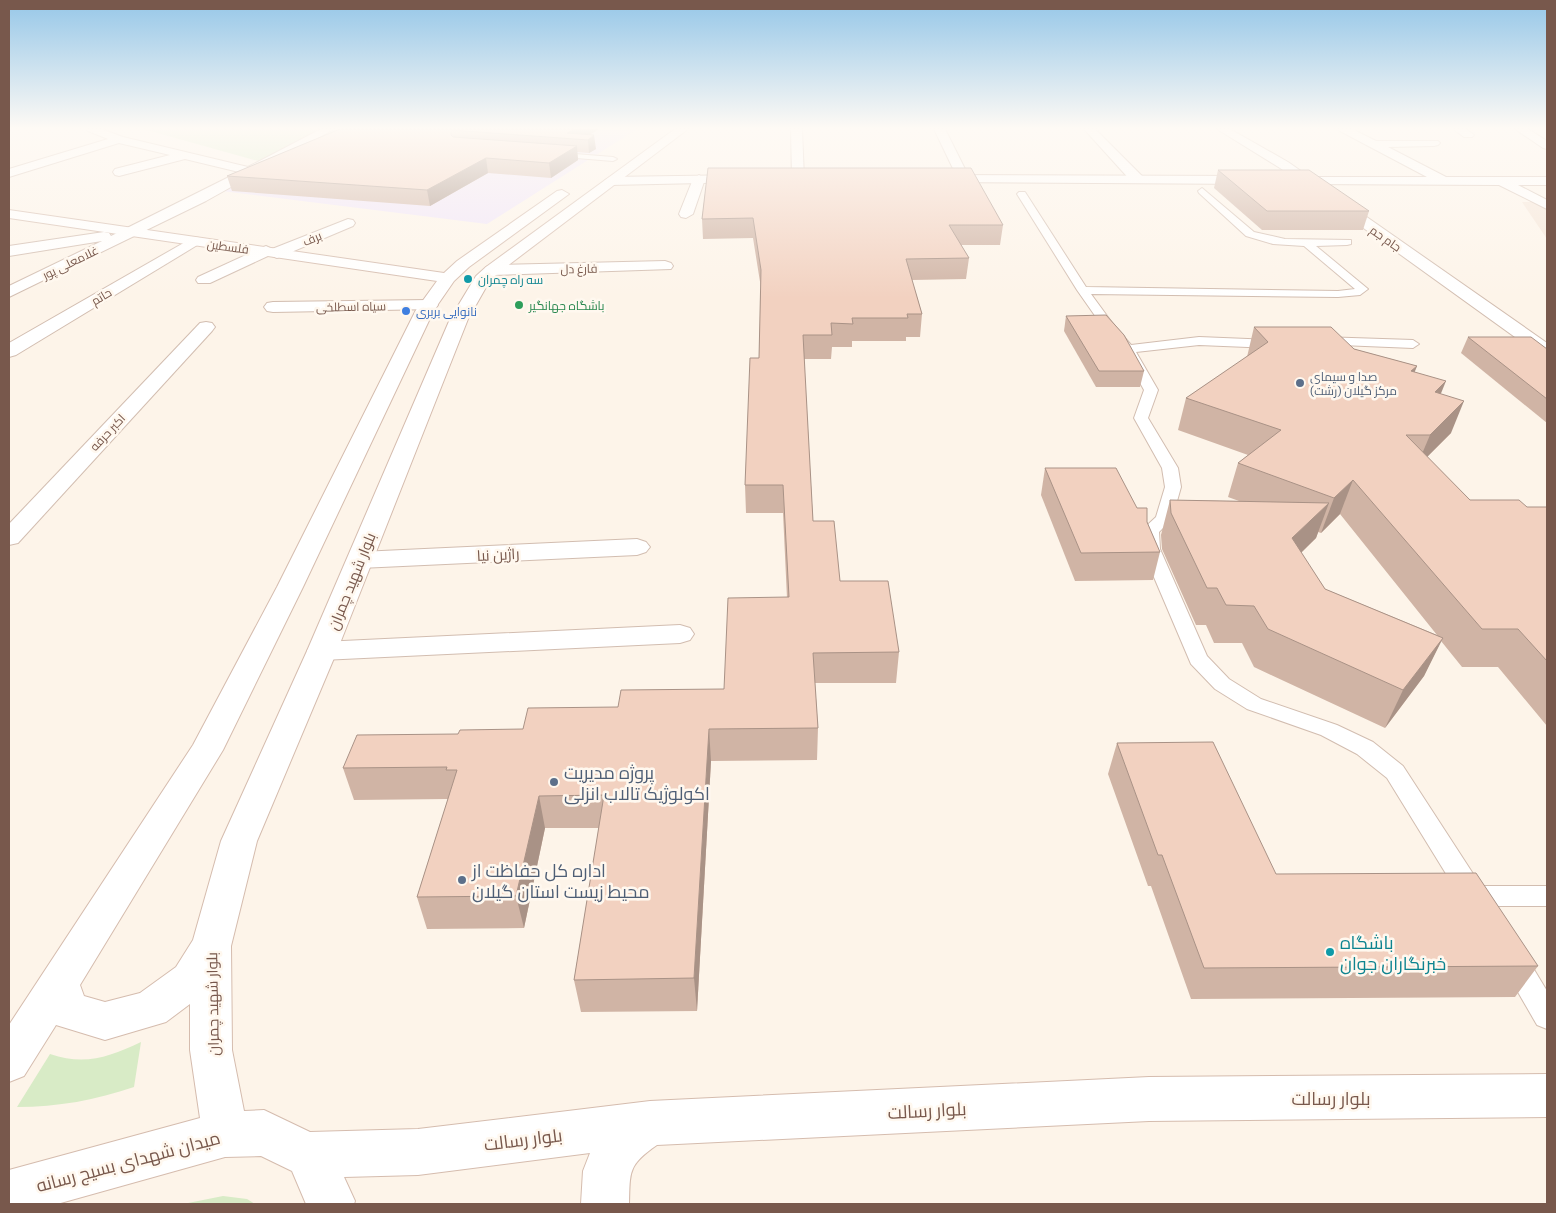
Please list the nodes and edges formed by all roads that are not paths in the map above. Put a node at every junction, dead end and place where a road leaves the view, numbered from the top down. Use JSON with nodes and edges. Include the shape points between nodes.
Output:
{"nodes":[{"id":1,"x":223,"y":186,"type":"edge"},
{"id":2,"x":585,"y":186,"type":"edge"},
{"id":3,"x":592,"y":186,"type":"edge"},
{"id":4,"x":697,"y":186,"type":"edge"},
{"id":5,"x":1313,"y":186,"type":"edge"},
{"id":6,"x":1510,"y":186,"type":"edge"},
{"id":7,"x":1202,"y":191,"type":"dead end"},
{"id":8,"x":1022,"y":194,"type":"dead end"},
{"id":9,"x":1547,"y":205,"type":"edge"},
{"id":10,"x":9,"y":214,"type":"edge"},
{"id":11,"x":686,"y":214,"type":"dead end"},
{"id":12,"x":348,"y":223,"type":"dead end"},
{"id":13,"x":131,"y":232,"type":"junction"},
{"id":14,"x":194,"y":241,"type":"junction"},
{"id":15,"x":1305,"y":242,"type":"junction"},
{"id":16,"x":1347,"y":242,"type":"dead end"},
{"id":17,"x":9,"y":251,"type":"edge"},
{"id":18,"x":272,"y":252,"type":"junction"},
{"id":19,"x":665,"y":266,"type":"dead end"},
{"id":20,"x":492,"y":270,"type":"junction"},
{"id":21,"x":448,"y":278,"type":"junction"},
{"id":22,"x":204,"y":280,"type":"dead end"},
{"id":23,"x":1083,"y":290,"type":"junction"},
{"id":24,"x":9,"y":292,"type":"edge"},
{"id":25,"x":429,"y":305,"type":"junction"},
{"id":26,"x":273,"y":307,"type":"dead end"},
{"id":27,"x":206,"y":326,"type":"dead end"},
{"id":28,"x":1309,"y":341,"type":"edge"},
{"id":29,"x":1284,"y":342,"type":"edge"},
{"id":30,"x":1413,"y":344,"type":"dead end"},
{"id":31,"x":1128,"y":349,"type":"junction"},
{"id":32,"x":9,"y":351,"type":"edge"},
{"id":33,"x":1547,"y":351,"type":"edge"},
{"id":34,"x":9,"y":538,"type":"edge"},
{"id":35,"x":637,"y":547,"type":"dead end"},
{"id":36,"x":360,"y":560,"type":"junction"},
{"id":37,"x":680,"y":634,"type":"dead end"},
{"id":38,"x":322,"y":651,"type":"junction"},
{"id":39,"x":1547,"y":896,"type":"edge"},
{"id":40,"x":1504,"y":945,"type":"edge"},
{"id":41,"x":211,"y":946,"type":"junction"},
{"id":42,"x":60,"y":984,"type":"junction"},
{"id":43,"x":1547,"y":1016,"type":"edge"},
{"id":44,"x":9,"y":1062,"type":"edge"},
{"id":45,"x":1547,"y":1096,"type":"edge"},
{"id":46,"x":650,"y":1123,"type":"junction"},
{"id":47,"x":225,"y":1134,"type":"junction"},
{"id":48,"x":308,"y":1155,"type":"junction"},
{"id":49,"x":9,"y":1194,"type":"edge"},
{"id":50,"x":330,"y":1204,"type":"edge"},
{"id":51,"x":605,"y":1204,"type":"edge"}],
"edges":[{"from":1,"to":13,"type":"street","name":"غلامعلی پور"},
{"from":2,"to":21,"type":"street","name":"بلوار شهید چمران","via":[[463,264]]},
{"from":3,"to":20,"type":"street","name":"بلوار شهید چمران"},
{"from":4,"to":11,"type":"street"},
{"from":5,"to":33,"type":"street","name":"جام جم"},
{"from":6,"to":9,"type":"street"},
{"from":7,"to":15,"type":"lane","via":[[1250,234],[1270,240]]},
{"from":8,"to":23,"type":"lane"},
{"from":10,"to":13,"type":"street","name":"فلسطین"},
{"from":12,"to":18,"type":"street","name":"برف"},
{"from":13,"to":14,"type":"street","name":"فلسطین"},
{"from":13,"to":17,"type":"street"},
{"from":13,"to":24,"type":"street","name":"غلامعلی پور"},
{"from":14,"to":18,"type":"street","name":"فلسطین"},
{"from":14,"to":32,"type":"street","name":"حاتم"},
{"from":15,"to":16,"type":"lane"},
{"from":15,"to":23,"type":"lane","via":[[1362,289],[1356,293],[1338,294]]},
{"from":18,"to":21,"type":"street","name":"فلسطین"},
{"from":18,"to":22,"type":"street","name":"برف"},
{"from":19,"to":20,"type":"street","name":"فارغ دل"},
{"from":20,"to":36,"type":"street","name":"بلوار شهید چمران","via":[[482,279],[459,319]]},
{"from":21,"to":25,"type":"street","name":"بلوار شهید چمران"},
{"from":23,"to":31,"type":"lane"},
{"from":25,"to":26,"type":"street","name":"سیاه اسطلخی"},
{"from":25,"to":42,"type":"street","name":"بلوار شهید چمران","via":[[207,750]]},
{"from":27,"to":34,"type":"street","name":"اکبر حرفه"},
{"from":28,"to":30,"type":"lane"},
{"from":29,"to":31,"type":"lane","via":[[1199,341]]},
{"from":31,"to":39,"type":"lane","via":[[1151,390],[1142,418],[1170,468],[1173,487],[1164,519],[1150,530],[1150,549],[1198,659],[1222,684],[1254,704],[1329,730],[1365,748],[1395,772],[1478,904]]},
{"from":35,"to":36,"type":"street","name":"راژین نیا"},
{"from":36,"to":38,"type":"street","name":"بلوار شهید چمران"},
{"from":37,"to":38,"type":"street"},
{"from":38,"to":41,"type":"street","name":"بلوار شهید چمران","via":[[239,841]]},
{"from":40,"to":43,"type":"lane"},
{"from":41,"to":42,"type":"street","via":[[190,980],[151,1009],[106,1021],[70,1011]]},
{"from":41,"to":47,"type":"street","name":"بلوار شهید چمران","via":[[210,1050]]},
{"from":42,"to":44,"type":"street","name":"بلوار شهید چمران"},
{"from":45,"to":46,"type":"street","name":"بلوار رسالت","via":[[1149,1099]]},
{"from":46,"to":48,"type":"street","name":"بلوار رسالت","via":[[418,1152]]},
{"from":46,"to":51,"type":"street","via":[[623,1141],[606,1171]]},
{"from":47,"to":48,"type":"street","name":"ميدان شهدای بسیج رسانه","via":[[264,1133]]},
{"from":47,"to":49,"type":"street","name":"ميدان شهدای بسیج رسانه"},
{"from":48,"to":50,"type":"street"}]}
